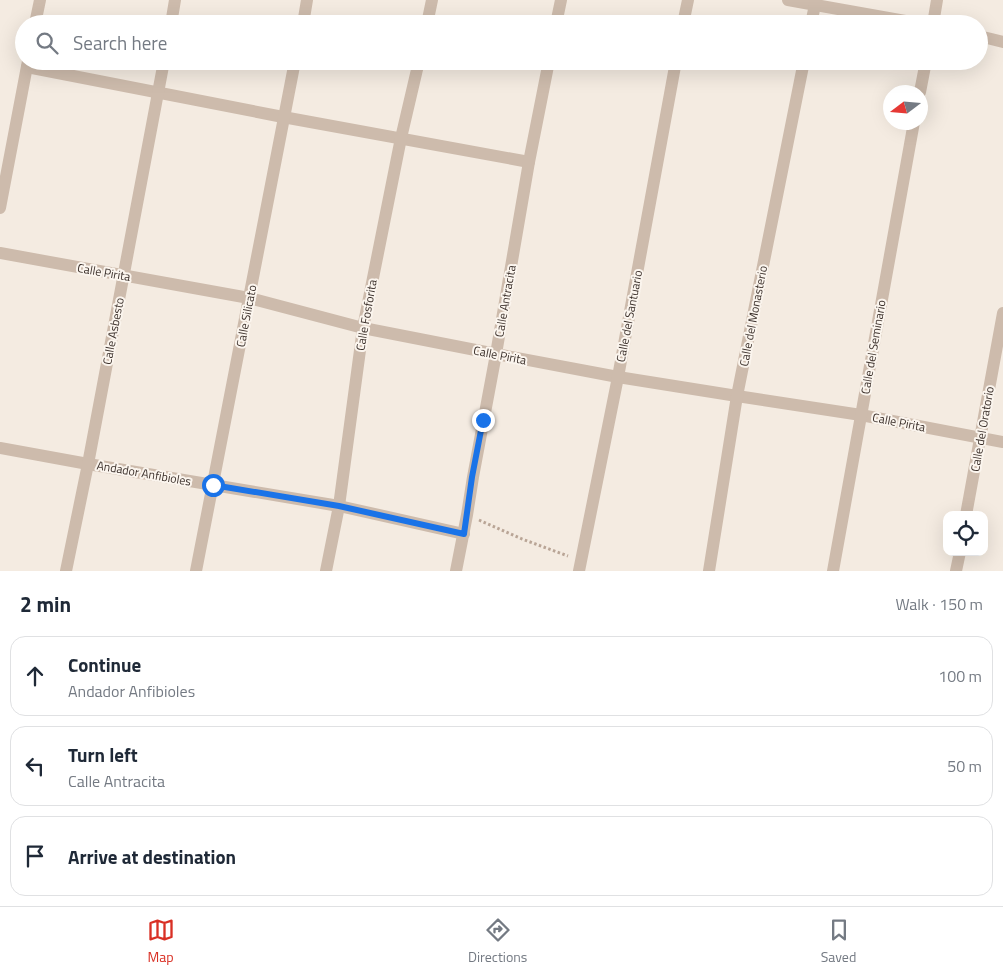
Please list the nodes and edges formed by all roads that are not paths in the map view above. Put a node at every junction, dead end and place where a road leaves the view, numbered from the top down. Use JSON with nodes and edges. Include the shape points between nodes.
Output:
{"nodes":[{"id":1,"x":40,"y":0,"type":"edge"},
{"id":2,"x":175,"y":0,"type":"edge"},
{"id":3,"x":307,"y":0,"type":"edge"},
{"id":4,"x":432,"y":0,"type":"edge"},
{"id":5,"x":561,"y":0,"type":"edge"},
{"id":6,"x":688,"y":0,"type":"edge"},
{"id":7,"x":788,"y":0,"type":"edge"},
{"id":8,"x":937,"y":0,"type":"edge"},
{"id":9,"x":815,"y":2,"type":"edge"},
{"id":10,"x":38,"y":15,"type":"edge"},
{"id":11,"x":172,"y":15,"type":"edge"},
{"id":12,"x":304,"y":15,"type":"edge"},
{"id":13,"x":429,"y":15,"type":"edge"},
{"id":14,"x":558,"y":15,"type":"edge"},
{"id":15,"x":686,"y":15,"type":"edge"},
{"id":16,"x":813,"y":15,"type":"edge"},
{"id":17,"x":878,"y":15,"type":"edge"},
{"id":18,"x":934,"y":15,"type":"edge"},
{"id":19,"x":988,"y":38,"type":"edge"},
{"id":20,"x":1003,"y":42,"type":"edge"},
{"id":21,"x":27,"y":70,"type":"edge"},
{"id":22,"x":55,"y":70,"type":"edge"},
{"id":23,"x":163,"y":70,"type":"edge"},
{"id":24,"x":293,"y":70,"type":"edge"},
{"id":25,"x":416,"y":70,"type":"edge"},
{"id":26,"x":547,"y":70,"type":"edge"},
{"id":27,"x":674,"y":70,"type":"edge"},
{"id":28,"x":802,"y":70,"type":"edge"},
{"id":29,"x":924,"y":70,"type":"edge"},
{"id":30,"x":921,"y":85,"type":"edge"},
{"id":31,"x":159,"y":93,"type":"junction"},
{"id":32,"x":283,"y":117,"type":"junction"},
{"id":33,"x":913,"y":130,"type":"edge"},
{"id":34,"x":401,"y":138,"type":"junction"},
{"id":35,"x":529,"y":162,"type":"junction"},
{"id":36,"x":0,"y":208,"type":"edge"},
{"id":37,"x":0,"y":253,"type":"edge"},
{"id":38,"x":124,"y":276,"type":"junction"},
{"id":39,"x":249,"y":298,"type":"junction"},
{"id":40,"x":1003,"y":313,"type":"edge"},
{"id":41,"x":362,"y":328,"type":"junction"},
{"id":42,"x":496,"y":354,"type":"junction"},
{"id":43,"x":618,"y":377,"type":"junction"},
{"id":44,"x":737,"y":396,"type":"junction"},
{"id":45,"x":861,"y":415,"type":"junction"},
{"id":46,"x":980,"y":438,"type":"junction"},
{"id":47,"x":1003,"y":442,"type":"edge"},
{"id":48,"x":0,"y":448,"type":"edge"},
{"id":49,"x":88,"y":464,"type":"junction"},
{"id":50,"x":213,"y":485,"type":"junction"},
{"id":51,"x":339,"y":506,"type":"junction"},
{"id":52,"x":967,"y":511,"type":"edge"},
{"id":53,"x":464,"y":534,"type":"junction"},
{"id":54,"x":959,"y":556,"type":"edge"},
{"id":55,"x":580,"y":566,"type":"edge"},
{"id":56,"x":66,"y":571,"type":"edge"},
{"id":57,"x":196,"y":571,"type":"edge"},
{"id":58,"x":326,"y":571,"type":"edge"},
{"id":59,"x":456,"y":571,"type":"edge"},
{"id":60,"x":709,"y":571,"type":"edge"},
{"id":61,"x":833,"y":571,"type":"edge"},
{"id":62,"x":956,"y":571,"type":"edge"}],
"edges":[{"from":1,"to":10,"type":"street"},
{"from":2,"to":11,"type":"street"},
{"from":3,"to":12,"type":"street"},
{"from":4,"to":13,"type":"street"},
{"from":5,"to":14,"type":"street"},
{"from":6,"to":15,"type":"street"},
{"from":7,"to":9,"type":"street"},
{"from":8,"to":18,"type":"street"},
{"from":9,"to":16,"type":"street"},
{"from":9,"to":17,"type":"street"},
{"from":19,"to":20,"type":"street"},
{"from":21,"to":36,"type":"street"},
{"from":22,"to":31,"type":"street"},
{"from":23,"to":31,"type":"street","name":"Calle Asbesto"},
{"from":24,"to":32,"type":"street","name":"Calle Silicato"},
{"from":25,"to":34,"type":"street","name":"Calle Fosforita"},
{"from":26,"to":35,"type":"street","name":"Calle Antracita"},
{"from":27,"to":43,"type":"street","name":"Calle del Santuario"},
{"from":28,"to":44,"type":"street","name":"Calle del Monasterio"},
{"from":29,"to":30,"type":"street"},
{"from":31,"to":32,"type":"street"},
{"from":31,"to":38,"type":"street","name":"Calle Asbesto"},
{"from":32,"to":34,"type":"street"},
{"from":32,"to":39,"type":"street","name":"Calle Silicato"},
{"from":33,"to":45,"type":"street","name":"Calle del Seminario"},
{"from":34,"to":35,"type":"street"},
{"from":34,"to":41,"type":"street","name":"Calle Fosforita"},
{"from":35,"to":42,"type":"street","name":"Calle Antracita"},
{"from":37,"to":38,"type":"street","name":"Calle Pirita"},
{"from":38,"to":39,"type":"street","name":"Calle Pirita"},
{"from":38,"to":49,"type":"street","name":"Calle Asbesto"},
{"from":39,"to":41,"type":"street","name":"Calle Pirita"},
{"from":39,"to":50,"type":"street","name":"Calle Silicato"},
{"from":40,"to":46,"type":"street","name":"Calle del Oratorio"},
{"from":41,"to":42,"type":"street","name":"Calle Pirita"},
{"from":41,"to":51,"type":"street","name":"Calle Fosforita"},
{"from":42,"to":43,"type":"street","name":"Calle Pirita"},
{"from":42,"to":53,"type":"street","name":"Calle Antracita"},
{"from":43,"to":44,"type":"street","name":"Calle Pirita"},
{"from":43,"to":55,"type":"street","name":"Calle del Santuario"},
{"from":44,"to":45,"type":"street","name":"Calle Pirita"},
{"from":44,"to":60,"type":"street","name":"Calle del Monasterio"},
{"from":45,"to":46,"type":"street","name":"Calle Pirita"},
{"from":45,"to":61,"type":"street","name":"Calle del Seminario"},
{"from":46,"to":47,"type":"street","name":"Calle Pirita"},
{"from":46,"to":52,"type":"street","name":"Calle del Oratorio"},
{"from":48,"to":49,"type":"street","name":"Andador Anfibioles"},
{"from":49,"to":50,"type":"street","name":"Andador Anfibioles"},
{"from":49,"to":56,"type":"street","name":"Calle Asbesto"},
{"from":50,"to":51,"type":"street","name":"Andador Anfibioles"},
{"from":50,"to":57,"type":"street","name":"Calle Silicato"},
{"from":51,"to":53,"type":"street","name":"Andador Anfibioles"},
{"from":51,"to":58,"type":"street","name":"Calle Fosforita"},
{"from":53,"to":59,"type":"street","name":"Calle Antracita"},
{"from":54,"to":62,"type":"street"}]}
